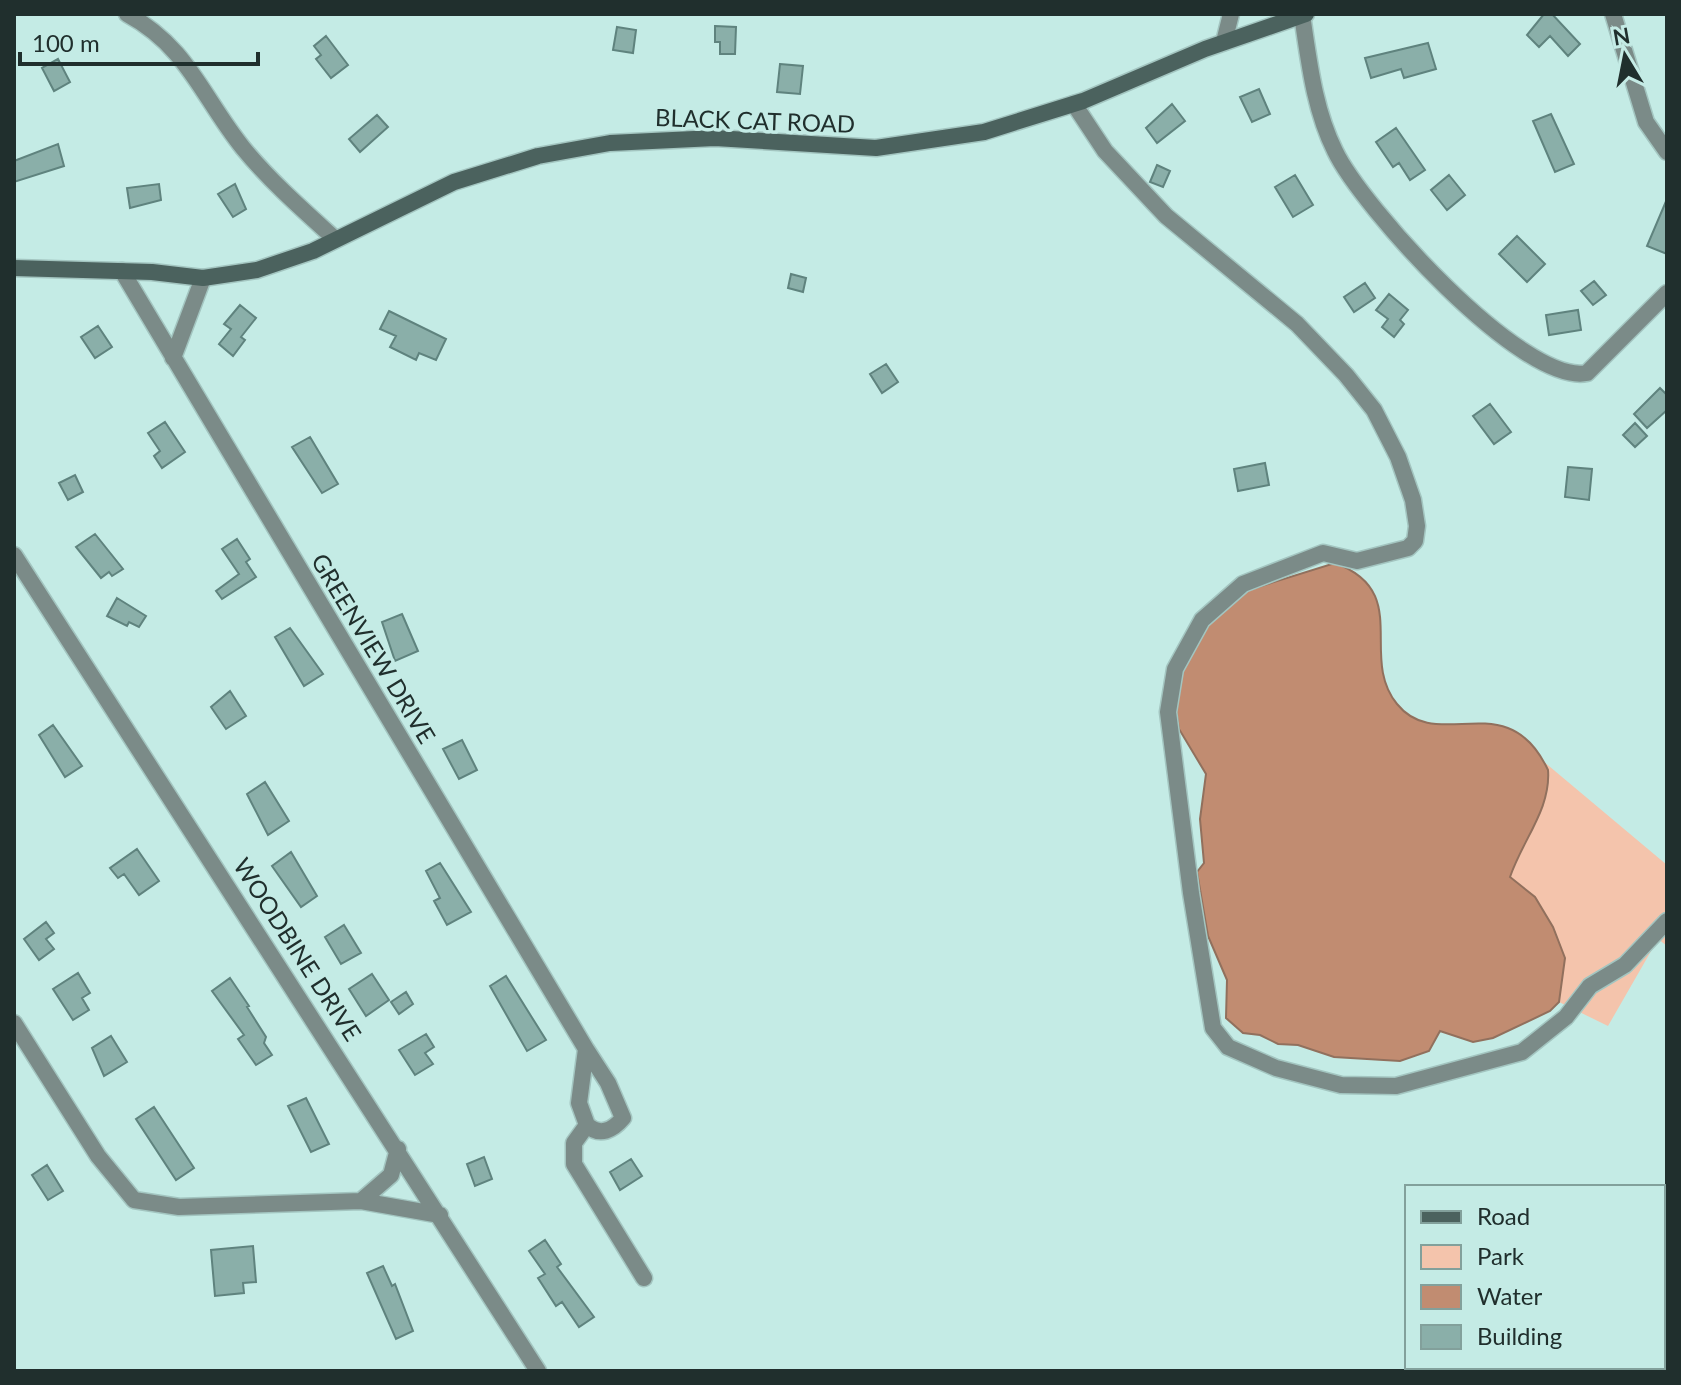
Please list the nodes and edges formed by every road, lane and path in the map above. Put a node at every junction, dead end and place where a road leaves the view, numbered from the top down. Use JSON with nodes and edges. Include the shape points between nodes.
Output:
{"nodes":[{"id":1,"x":127,"y":14,"type":"edge"},
{"id":2,"x":1231,"y":14,"type":"edge"},
{"id":3,"x":1613,"y":14,"type":"edge"},
{"id":4,"x":1304,"y":15,"type":"edge"},
{"id":5,"x":1224,"y":42,"type":"junction"},
{"id":6,"x":1074,"y":104,"type":"junction"},
{"id":7,"x":1667,"y":152,"type":"edge"},
{"id":8,"x":335,"y":239,"type":"junction"},
{"id":9,"x":14,"y":268,"type":"edge"},
{"id":10,"x":122,"y":271,"type":"junction"},
{"id":11,"x":203,"y":278,"type":"junction"},
{"id":12,"x":1667,"y":293,"type":"edge"},
{"id":13,"x":173,"y":358,"type":"junction"},
{"id":14,"x":14,"y":555,"type":"edge"},
{"id":15,"x":1667,"y":921,"type":"edge"},
{"id":16,"x":14,"y":1023,"type":"edge"},
{"id":17,"x":586,"y":1049,"type":"junction"},
{"id":18,"x":587,"y":1125,"type":"junction"},
{"id":19,"x":398,"y":1149,"type":"junction"},
{"id":20,"x":361,"y":1201,"type":"junction"},
{"id":21,"x":440,"y":1215,"type":"junction"},
{"id":22,"x":644,"y":1278,"type":"dead end"},
{"id":23,"x":538,"y":1371,"type":"edge"}],
"edges":[{"from":1,"to":8,"type":"street","via":[[173,47],[241,146]]},
{"from":2,"to":5,"type":"street"},
{"from":3,"to":7,"type":"street","via":[[1646,122]]},
{"from":4,"to":5,"type":"street","name":"BLACK CAT ROAD"},
{"from":4,"to":12,"type":"street","via":[[1321,115],[1333,148],[1365,200],[1460,300],[1538,361],[1574,375],[1587,373]]},
{"from":5,"to":6,"type":"street","name":"BLACK CAT ROAD"},
{"from":6,"to":8,"type":"street","name":"BLACK CAT ROAD","via":[[995,130],[890,147],[715,138],[538,156],[454,182]]},
{"from":6,"to":15,"type":"street","via":[[1105,151],[1166,216],[1297,324],[1346,375],[1374,410],[1398,457],[1417,526],[1408,548],[1357,561],[1323,553],[1243,584],[1202,620],[1175,669],[1168,712],[1213,1028],[1228,1047],[1276,1068],[1341,1085],[1396,1086],[1522,1052],[1566,1017],[1590,986],[1625,965]]},
{"from":8,"to":11,"type":"street","name":"BLACK CAT ROAD","via":[[257,270]]},
{"from":9,"to":10,"type":"street","name":"BLACK CAT ROAD"},
{"from":10,"to":11,"type":"street","name":"BLACK CAT ROAD"},
{"from":10,"to":13,"type":"street","name":"GREENVIEW DRIVE"},
{"from":11,"to":13,"type":"street"},
{"from":13,"to":17,"type":"street","name":"GREENVIEW DRIVE"},
{"from":14,"to":19,"type":"street","name":"WOODBINE DRIVE"},
{"from":16,"to":20,"type":"street","via":[[98,1156],[134,1200],[179,1207]]},
{"from":17,"to":18,"type":"street","via":[[579,1103]]},
{"from":17,"to":18,"type":"street","name":"GREENVIEW DRIVE","via":[[623,1118],[608,1131]]},
{"from":18,"to":22,"type":"street","via":[[574,1143],[574,1164]]},
{"from":19,"to":20,"type":"street","via":[[391,1175]]},
{"from":19,"to":21,"type":"street","name":"WOODBINE DRIVE"},
{"from":20,"to":21,"type":"street"},
{"from":21,"to":23,"type":"street","name":"WOODBINE DRIVE"}]}
